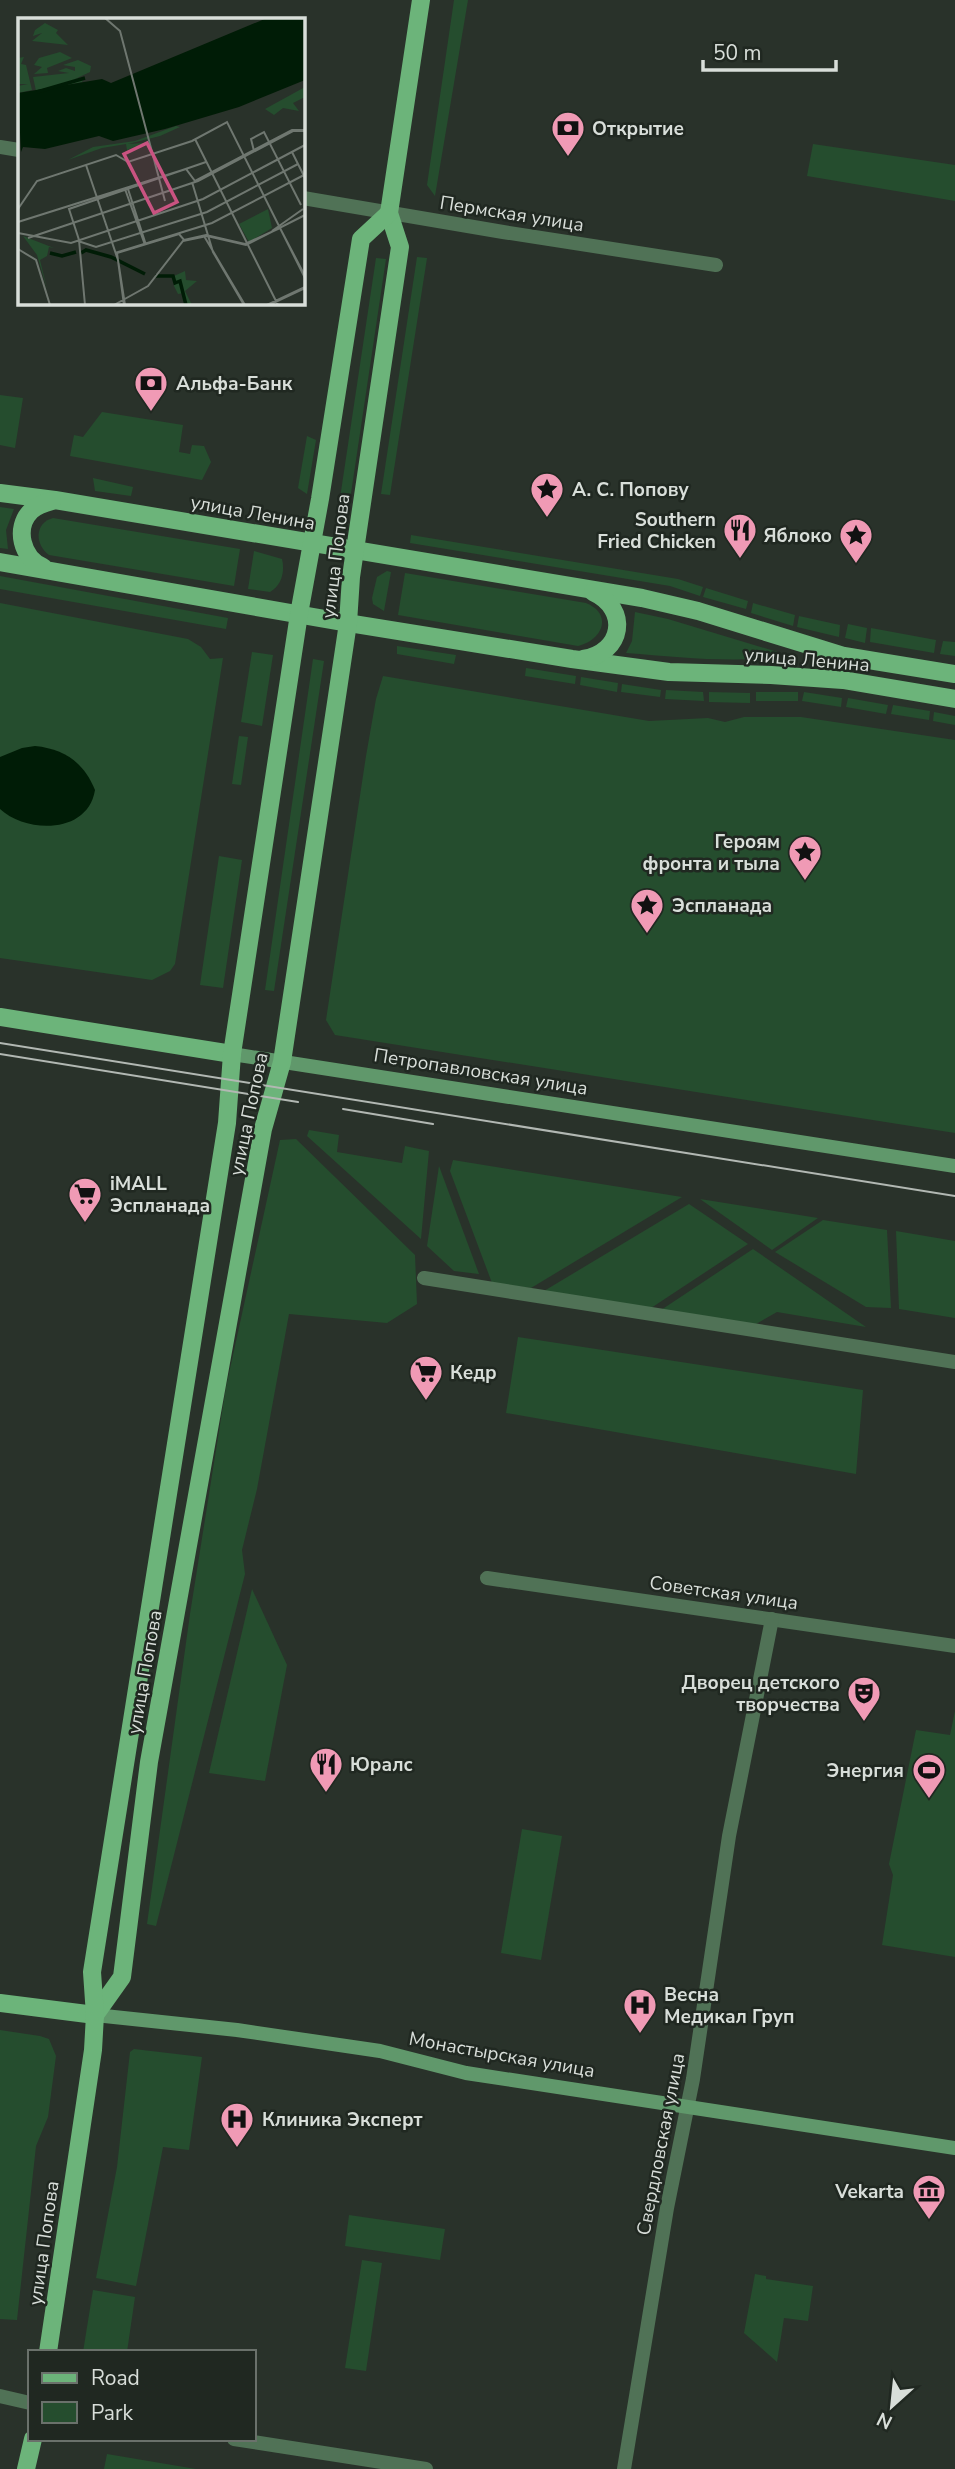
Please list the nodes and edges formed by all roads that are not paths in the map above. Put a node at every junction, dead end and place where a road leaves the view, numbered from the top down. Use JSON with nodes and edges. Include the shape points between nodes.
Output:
{"nodes":[{"id":1,"x":421,"y":0,"type":"edge"},
{"id":2,"x":0,"y":147,"type":"edge"},
{"id":3,"x":18,"y":150,"type":"edge"},
{"id":4,"x":304,"y":198,"type":"edge"},
{"id":5,"x":389,"y":213,"type":"junction"},
{"id":6,"x":716,"y":265,"type":"dead end"},
{"id":7,"x":0,"y":493,"type":"edge"},
{"id":8,"x":55,"y":500,"type":"junction"},
{"id":9,"x":313,"y":544,"type":"junction"},
{"id":10,"x":355,"y":550,"type":"junction"},
{"id":11,"x":0,"y":562,"type":"edge"},
{"id":12,"x":49,"y":570,"type":"junction"},
{"id":13,"x":582,"y":588,"type":"junction"},
{"id":14,"x":299,"y":614,"type":"junction"},
{"id":15,"x":348,"y":623,"type":"junction"},
{"id":16,"x":572,"y":659,"type":"junction"},
{"id":17,"x":955,"y":674,"type":"edge"},
{"id":18,"x":955,"y":699,"type":"edge"},
{"id":19,"x":0,"y":1017,"type":"edge"},
{"id":20,"x":232,"y":1054,"type":"junction"},
{"id":21,"x":282,"y":1062,"type":"junction"},
{"id":22,"x":955,"y":1166,"type":"edge"},
{"id":23,"x":424,"y":1278,"type":"dead end"},
{"id":24,"x":955,"y":1362,"type":"edge"},
{"id":25,"x":487,"y":1578,"type":"dead end"},
{"id":26,"x":772,"y":1619,"type":"junction"},
{"id":27,"x":955,"y":1646,"type":"edge"},
{"id":28,"x":0,"y":2003,"type":"edge"},
{"id":29,"x":95,"y":2015,"type":"junction"},
{"id":30,"x":686,"y":2106,"type":"junction"},
{"id":31,"x":955,"y":2148,"type":"edge"},
{"id":32,"x":48,"y":2350,"type":"edge"},
{"id":33,"x":0,"y":2396,"type":"edge"},
{"id":34,"x":28,"y":2403,"type":"edge"},
{"id":35,"x":33,"y":2441,"type":"edge"},
{"id":36,"x":247,"y":2441,"type":"edge"},
{"id":37,"x":26,"y":2469,"type":"edge"},
{"id":38,"x":426,"y":2469,"type":"edge"},
{"id":39,"x":624,"y":2469,"type":"edge"}],
"edges":[{"from":1,"to":5,"type":"main road","name":"улица Попова"},
{"from":2,"to":3,"type":"street"},
{"from":4,"to":5,"type":"street","name":"Пермская улица"},
{"from":5,"to":6,"type":"street","name":"Пермская улица"},
{"from":5,"to":9,"type":"main road","name":"улица Попова","via":[[361,239]]},
{"from":5,"to":10,"type":"main road","name":"улица Попова","via":[[400,247]]},
{"from":7,"to":8,"type":"main road","name":"улица Ленина"},
{"from":8,"to":9,"type":"main road","name":"улица Ленина"},
{"from":8,"to":12,"type":"main road","via":[[29,512],[22,533],[32,561]]},
{"from":9,"to":10,"type":"main road","name":"улица Ленина"},
{"from":9,"to":14,"type":"main road","name":"улица Попова"},
{"from":10,"to":13,"type":"main road","name":"улица Ленина"},
{"from":10,"to":15,"type":"main road","name":"улица Попова"},
{"from":11,"to":12,"type":"main road","name":"улица Ленина"},
{"from":12,"to":14,"type":"main road","name":"улица Ленина"},
{"from":13,"to":16,"type":"main road","name":"улица Ленина","via":[[607,600],[618,625],[615,639],[605,650],[590,658]]},
{"from":13,"to":17,"type":"main road","name":"улица Ленина","via":[[698,611],[844,656]]},
{"from":14,"to":15,"type":"main road","name":"улица Ленина"},
{"from":14,"to":20,"type":"main road","name":"улица Попова"},
{"from":15,"to":16,"type":"main road","name":"улица Ленина"},
{"from":15,"to":21,"type":"main road","name":"улица Попова"},
{"from":16,"to":18,"type":"main road","name":"улица Ленина","via":[[669,672],[844,680]]},
{"from":19,"to":20,"type":"main road","name":"Петропавловская улица"},
{"from":20,"to":21,"type":"main road","name":"Петропавловская улица"},
{"from":20,"to":29,"type":"main road","name":"улица Попова","via":[[225,1137],[92,1972]]},
{"from":21,"to":22,"type":"main road","name":"Петропавловская улица"},
{"from":21,"to":29,"type":"main road","name":"улица Попова","via":[[263,1129],[149,1762],[122,1977]]},
{"from":23,"to":24,"type":"street"},
{"from":25,"to":26,"type":"street","name":"Советская улица"},
{"from":26,"to":27,"type":"street","name":"Советская улица"},
{"from":26,"to":30,"type":"street","name":"Свердловская улица","via":[[729,1836]]},
{"from":28,"to":29,"type":"main road","name":"Монастырская улица"},
{"from":29,"to":30,"type":"main road","name":"Монастырская улица","via":[[380,2052],[466,2073]]},
{"from":29,"to":32,"type":"main road","name":"улица Попова"},
{"from":30,"to":31,"type":"main road","name":"Монастырская улица"},
{"from":30,"to":39,"type":"street","name":"Свердловская улица"},
{"from":33,"to":34,"type":"street"},
{"from":35,"to":37,"type":"main road"},
{"from":36,"to":38,"type":"street"}]}
